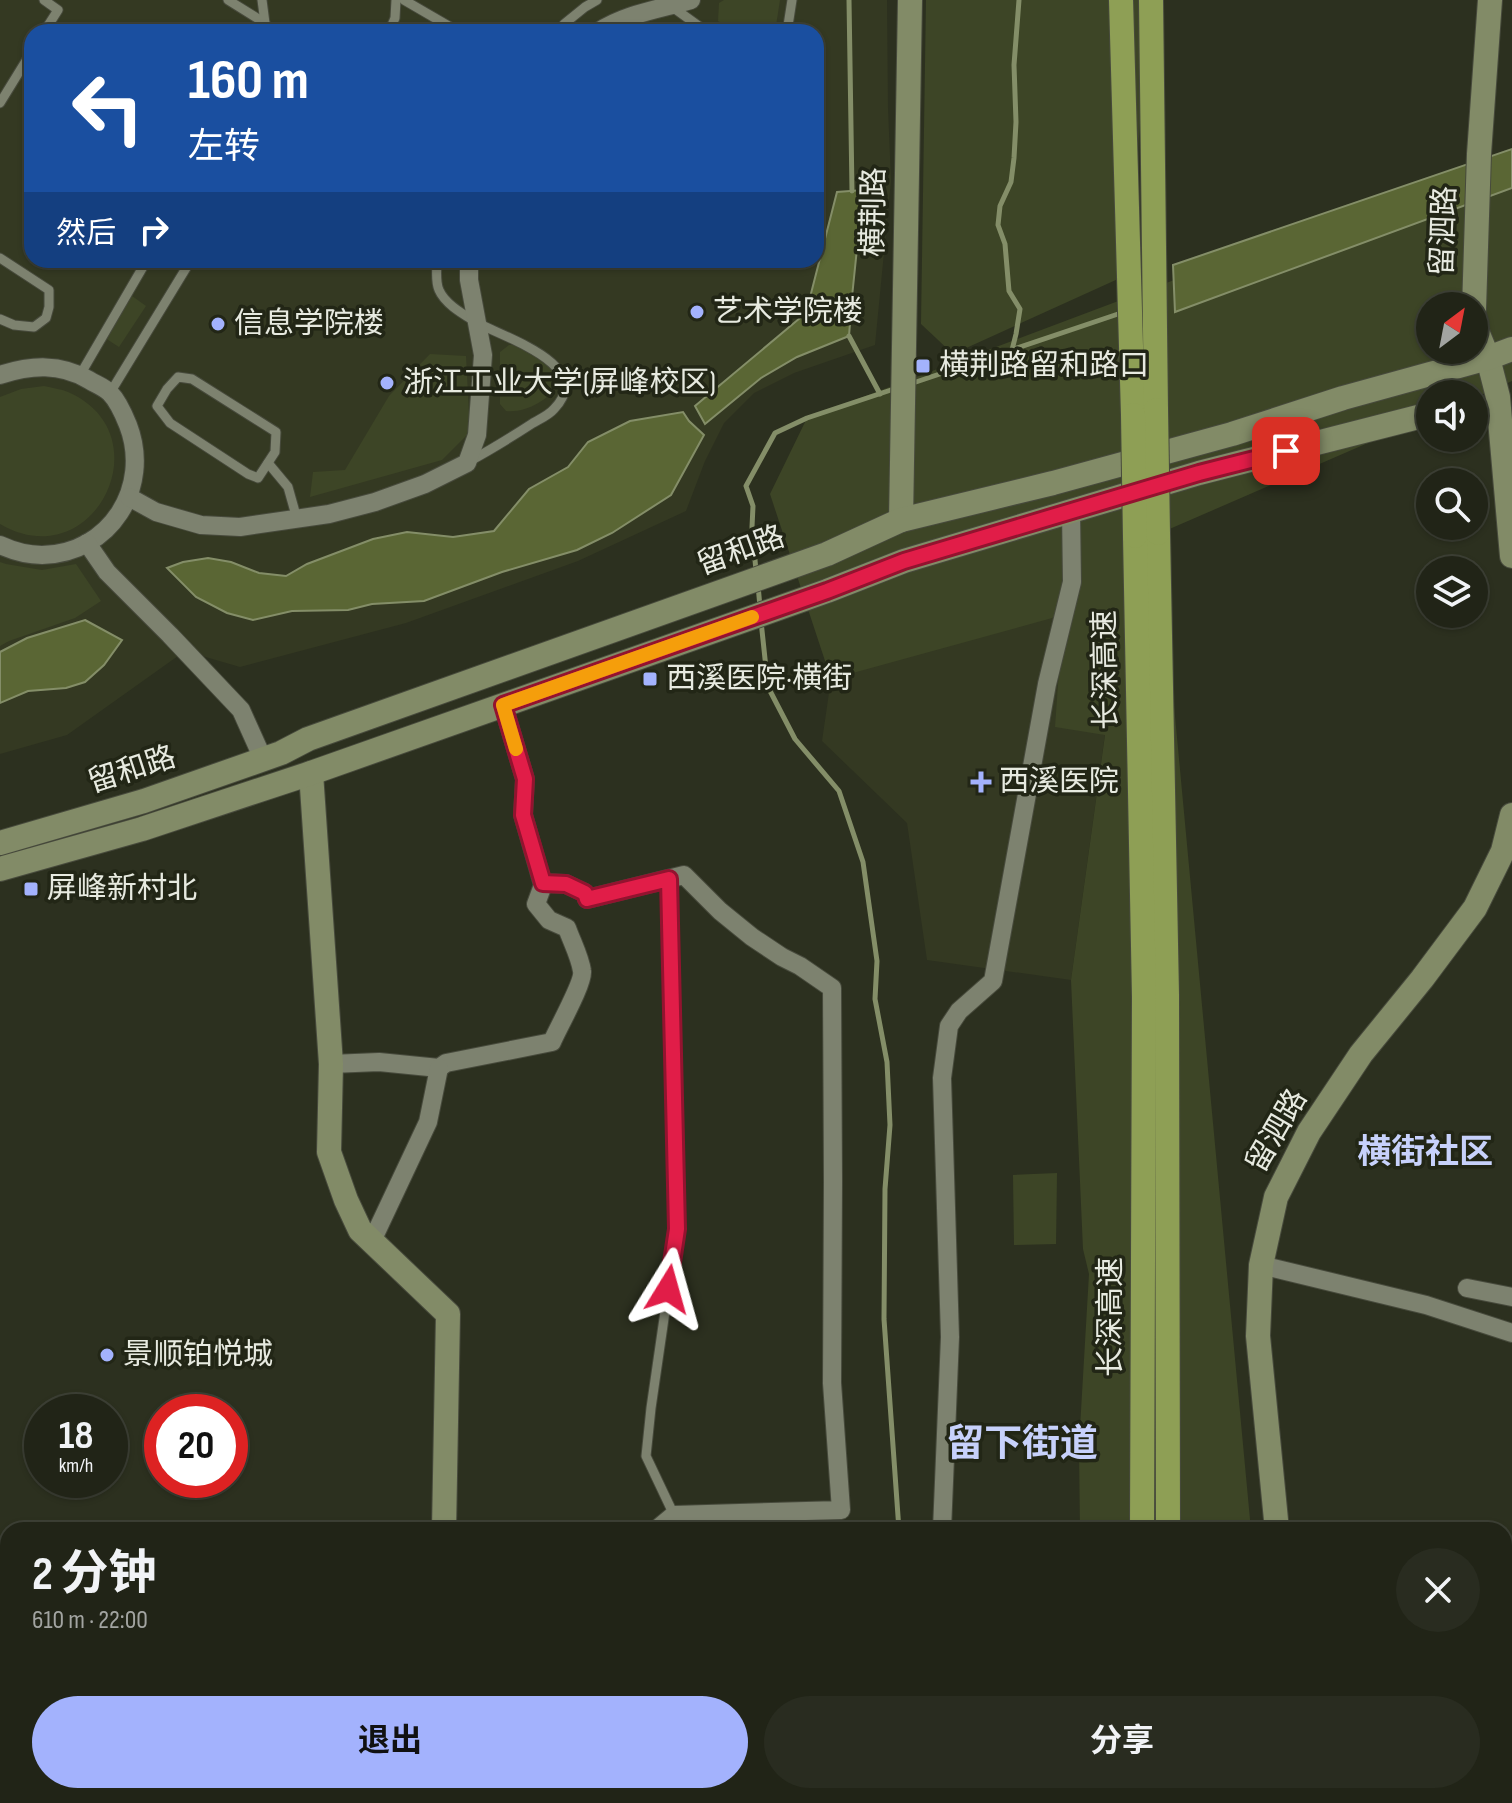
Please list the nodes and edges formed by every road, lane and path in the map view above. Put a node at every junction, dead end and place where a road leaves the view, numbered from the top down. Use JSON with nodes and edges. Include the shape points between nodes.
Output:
{"nodes":[{"id":1,"x":44,"y":0,"type":"edge"},
{"id":2,"x":228,"y":0,"type":"edge"},
{"id":3,"x":262,"y":0,"type":"edge"},
{"id":4,"x":396,"y":0,"type":"edge"},
{"id":5,"x":404,"y":0,"type":"edge"},
{"id":6,"x":597,"y":0,"type":"edge"},
{"id":7,"x":691,"y":0,"type":"edge"},
{"id":8,"x":792,"y":0,"type":"edge"},
{"id":9,"x":910,"y":0,"type":"edge"},
{"id":10,"x":1121,"y":0,"type":"edge"},
{"id":11,"x":1151,"y":0,"type":"edge"},
{"id":12,"x":1490,"y":0,"type":"edge"},
{"id":13,"x":666,"y":3,"type":"edge"},
{"id":14,"x":49,"y":24,"type":"edge"},
{"id":15,"x":261,"y":24,"type":"edge"},
{"id":16,"x":266,"y":24,"type":"edge"},
{"id":17,"x":392,"y":24,"type":"edge"},
{"id":18,"x":445,"y":24,"type":"edge"},
{"id":19,"x":564,"y":24,"type":"dead end"},
{"id":20,"x":615,"y":24,"type":"edge"},
{"id":21,"x":696,"y":24,"type":"edge"},
{"id":22,"x":788,"y":24,"type":"edge"},
{"id":23,"x":24,"y":64,"type":"edge"},
{"id":24,"x":0,"y":103,"type":"edge"},
{"id":25,"x":0,"y":258,"type":"edge"},
{"id":26,"x":142,"y":268,"type":"edge"},
{"id":27,"x":186,"y":268,"type":"edge"},
{"id":28,"x":437,"y":268,"type":"edge"},
{"id":29,"x":469,"y":268,"type":"edge"},
{"id":30,"x":1475,"y":292,"type":"edge"},
{"id":31,"x":0,"y":319,"type":"edge"},
{"id":32,"x":477,"y":323,"type":"junction"},
{"id":33,"x":1512,"y":349,"type":"edge"},
{"id":34,"x":1488,"y":358,"type":"joint"},
{"id":35,"x":1466,"y":364,"type":"edge"},
{"id":36,"x":0,"y":375,"type":"edge"},
{"id":37,"x":80,"y":375,"type":"junction"},
{"id":38,"x":110,"y":393,"type":"junction"},
{"id":39,"x":1495,"y":397,"type":"edge"},
{"id":40,"x":1144,"y":412,"type":"junction"},
{"id":41,"x":1416,"y":418,"type":"edge"},
{"id":42,"x":268,"y":463,"type":"junction"},
{"id":43,"x":467,"y":463,"type":"junction"},
{"id":44,"x":129,"y":497,"type":"junction"},
{"id":45,"x":1071,"y":511,"type":"junction"},
{"id":46,"x":297,"y":519,"type":"junction"},
{"id":47,"x":901,"y":520,"type":"junction"},
{"id":48,"x":1146,"y":535,"type":"junction"},
{"id":49,"x":87,"y":543,"type":"junction"},
{"id":50,"x":0,"y":545,"type":"edge"},
{"id":51,"x":1512,"y":556,"type":"edge"},
{"id":52,"x":503,"y":705,"type":"junction"},
{"id":53,"x":263,"y":759,"type":"junction"},
{"id":54,"x":311,"y":773,"type":"junction"},
{"id":55,"x":1512,"y":815,"type":"edge"},
{"id":56,"x":0,"y":843,"type":"edge"},
{"id":57,"x":0,"y":869,"type":"edge"},
{"id":58,"x":669,"y":879,"type":"junction"},
{"id":59,"x":543,"y":883,"type":"junction"},
{"id":60,"x":331,"y":1064,"type":"junction"},
{"id":61,"x":439,"y":1068,"type":"junction"},
{"id":62,"x":372,"y":1241,"type":"junction"},
{"id":63,"x":1261,"y":1265,"type":"junction"},
{"id":64,"x":1467,"y":1288,"type":"dead end"},
{"id":65,"x":1512,"y":1297,"type":"edge"},
{"id":66,"x":1512,"y":1333,"type":"edge"},
{"id":67,"x":841,"y":1510,"type":"junction"},
{"id":68,"x":674,"y":1515,"type":"junction"},
{"id":69,"x":444,"y":1522,"type":"edge"},
{"id":70,"x":666,"y":1522,"type":"edge"},
{"id":71,"x":841,"y":1522,"type":"edge"},
{"id":72,"x":942,"y":1522,"type":"edge"},
{"id":73,"x":1142,"y":1522,"type":"edge"},
{"id":74,"x":1168,"y":1522,"type":"edge"},
{"id":75,"x":1276,"y":1522,"type":"edge"}],
"edges":[{"from":1,"to":14,"type":"lane","via":[[58,10]]},
{"from":2,"to":15,"type":"lane"},
{"from":3,"to":16,"type":"lane"},
{"from":4,"to":17,"type":"lane"},
{"from":5,"to":18,"type":"lane"},
{"from":6,"to":19,"type":"lane"},
{"from":7,"to":13,"type":"street"},
{"from":8,"to":22,"type":"lane"},
{"from":9,"to":47,"type":"main road","name":"横荆路"},
{"from":10,"to":40,"type":"highway","name":"长深高速","via":[[1130,310]]},
{"from":11,"to":40,"type":"highway","name":"长深高速","via":[[1155,301]]},
{"from":12,"to":30,"type":"main road","name":"留泗路"},
{"from":13,"to":20,"type":"street"},
{"from":13,"to":21,"type":"lane"},
{"from":23,"to":24,"type":"lane"},
{"from":25,"to":31,"type":"lane","via":[[49,290],[46,318],[34,327]]},
{"from":26,"to":37,"type":"lane"},
{"from":27,"to":38,"type":"lane"},
{"from":28,"to":32,"type":"lane","via":[[440,294]]},
{"from":29,"to":32,"type":"street"},
{"from":32,"to":43,"type":"street","via":[[483,355],[479,420]]},
{"from":32,"to":43,"type":"lane","via":[[553,363],[565,391],[554,409]]},
{"from":33,"to":34,"type":"main road","name":"留和路"},
{"from":34,"to":39,"type":"main road"},
{"from":35,"to":47,"type":"main road","name":"留和路","via":[[1232,434]]},
{"from":36,"to":37,"type":"street","via":[[40,366]]},
{"from":37,"to":38,"type":"street"},
{"from":38,"to":44,"type":"street","via":[[132,436],[135,467]]},
{"from":39,"to":51,"type":"main road"},
{"from":40,"to":48,"type":"highway","name":"长深高速","bridge":true},
{"from":41,"to":45,"type":"main road","name":"留和路"},
{"from":42,"to":42,"type":"lane","via":[[275,452],[276,432],[192,379],[178,377],[167,389],[157,406],[170,423],[248,474],[258,478]]},
{"from":42,"to":46,"type":"lane","via":[[288,487]]},
{"from":43,"to":46,"type":"street","via":[[375,502]]},
{"from":44,"to":46,"type":"street","via":[[156,512],[201,525],[240,527]]},
{"from":44,"to":49,"type":"street","via":[[104,531]]},
{"from":45,"to":52,"type":"main road","name":"留和路","via":[[904,561]]},
{"from":45,"to":72,"type":"street","via":[[1072,582],[1047,684],[993,981],[949,1026],[942,1078],[950,1337]]},
{"from":47,"to":53,"type":"main road","name":"留和路","via":[[827,554]]},
{"from":48,"to":73,"type":"highway","name":"长深高速"},
{"from":48,"to":74,"type":"highway","name":"长深高速","via":[[1167,995]]},
{"from":49,"to":50,"type":"street","via":[[41,555]]},
{"from":49,"to":53,"type":"street","via":[[107,572],[241,710]]},
{"from":52,"to":54,"type":"main road","name":"留和路"},
{"from":52,"to":59,"type":"street","via":[[525,779],[523,815]]},
{"from":53,"to":56,"type":"main road","name":"留和路"},
{"from":54,"to":57,"type":"main road","name":"留和路"},
{"from":54,"to":60,"type":"main road"},
{"from":55,"to":63,"type":"main road","name":"留泗路","via":[[1503,851],[1475,908],[1361,1054],[1309,1132],[1276,1197]]},
{"from":58,"to":59,"type":"street","via":[[587,899],[566,884]]},
{"from":58,"to":67,"type":"street","via":[[684,875],[752,937],[832,988],[832,1383]]},
{"from":58,"to":68,"type":"lane","via":[[677,1229],[646,1456]]},
{"from":59,"to":61,"type":"street","via":[[536,904],[549,920],[567,928],[583,974],[552,1042]]},
{"from":60,"to":61,"type":"street"},
{"from":60,"to":62,"type":"main road","via":[[329,1152],[360,1230]]},
{"from":61,"to":62,"type":"street","via":[[428,1122]]},
{"from":62,"to":69,"type":"main road","via":[[448,1314]]},
{"from":63,"to":66,"type":"street","via":[[1426,1305]]},
{"from":63,"to":75,"type":"main road","name":"留泗路","via":[[1258,1336]]},
{"from":64,"to":65,"type":"street"},
{"from":67,"to":68,"type":"street"},
{"from":67,"to":71,"type":"street"},
{"from":68,"to":70,"type":"street"}]}
